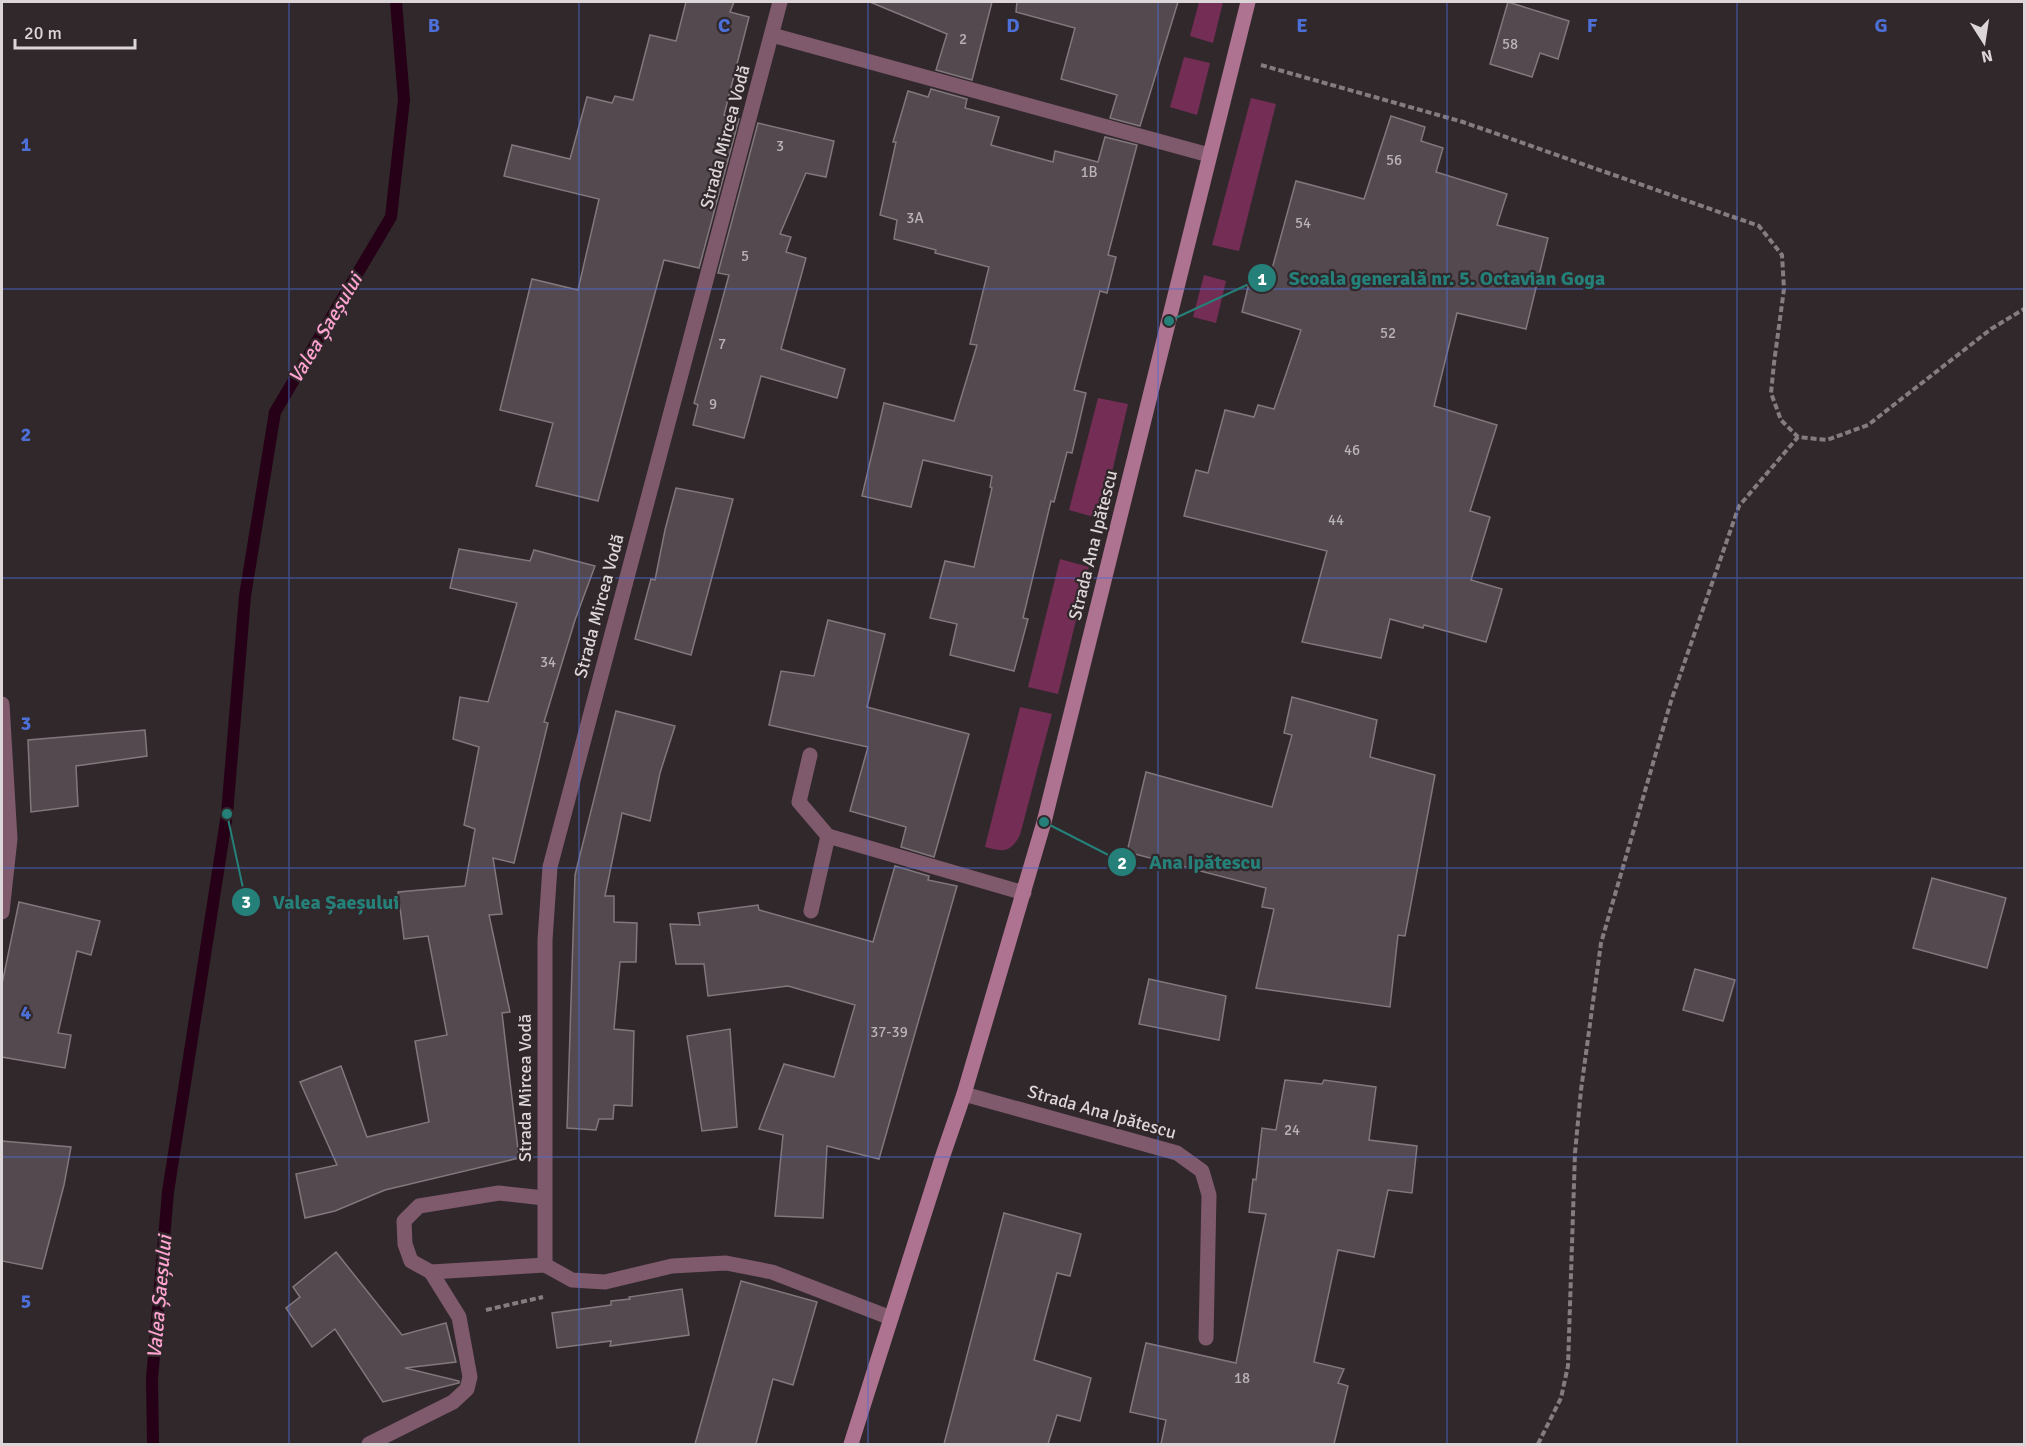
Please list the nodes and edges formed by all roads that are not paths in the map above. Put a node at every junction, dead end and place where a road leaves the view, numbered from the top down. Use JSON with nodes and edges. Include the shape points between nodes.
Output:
{"nodes":[{"id":1,"x":780,"y":2,"type":"edge"},
{"id":2,"x":1248,"y":2,"type":"edge"},
{"id":3,"x":772,"y":35,"type":"junction"},
{"id":4,"x":1209,"y":155,"type":"junction"},
{"id":5,"x":2,"y":704,"type":"edge"},
{"id":6,"x":810,"y":755,"type":"dead end"},
{"id":7,"x":828,"y":836,"type":"junction"},
{"id":8,"x":1024,"y":893,"type":"junction"},
{"id":9,"x":811,"y":911,"type":"dead end"},
{"id":10,"x":2,"y":912,"type":"edge"},
{"id":11,"x":964,"y":1094,"type":"junction"},
{"id":12,"x":544,"y":1198,"type":"junction"},
{"id":13,"x":545,"y":1264,"type":"junction"},
{"id":14,"x":431,"y":1272,"type":"junction"},
{"id":15,"x":891,"y":1318,"type":"junction"},
{"id":16,"x":1206,"y":1338,"type":"dead end"},
{"id":17,"x":369,"y":1444,"type":"edge"},
{"id":18,"x":851,"y":1444,"type":"edge"}],
"edges":[{"from":1,"to":3,"type":"street","name":"Strada Mircea Vodă"},
{"from":2,"to":4,"type":"main road","name":"Strada Ana Ipătescu"},
{"from":3,"to":4,"type":"street"},
{"from":3,"to":12,"type":"street","name":"Strada Mircea Vodă","via":[[550,867],[545,940]]},
{"from":4,"to":8,"type":"main road","name":"Strada Ana Ipătescu"},
{"from":5,"to":10,"type":"street","via":[[10,839]]},
{"from":6,"to":7,"type":"street","via":[[799,802]]},
{"from":7,"to":8,"type":"street"},
{"from":7,"to":9,"type":"street"},
{"from":8,"to":11,"type":"main road","name":"Strada Ana Ipătescu"},
{"from":11,"to":15,"type":"main road","name":"Strada Ana Ipătescu"},
{"from":11,"to":16,"type":"street","name":"Strada Ana Ipătescu","via":[[1178,1153],[1202,1171],[1209,1195]]},
{"from":12,"to":13,"type":"street","name":"Strada Mircea Vodă"},
{"from":12,"to":14,"type":"street","via":[[499,1193],[419,1206],[404,1221],[405,1244],[411,1262]]},
{"from":13,"to":14,"type":"street"},
{"from":13,"to":15,"type":"street","via":[[572,1280],[605,1282],[672,1266],[726,1263],[772,1272]]},
{"from":14,"to":17,"type":"street","via":[[459,1317],[470,1377],[467,1389],[453,1401]]},
{"from":15,"to":18,"type":"main road","name":"Strada Ana Ipătescu"}]}
